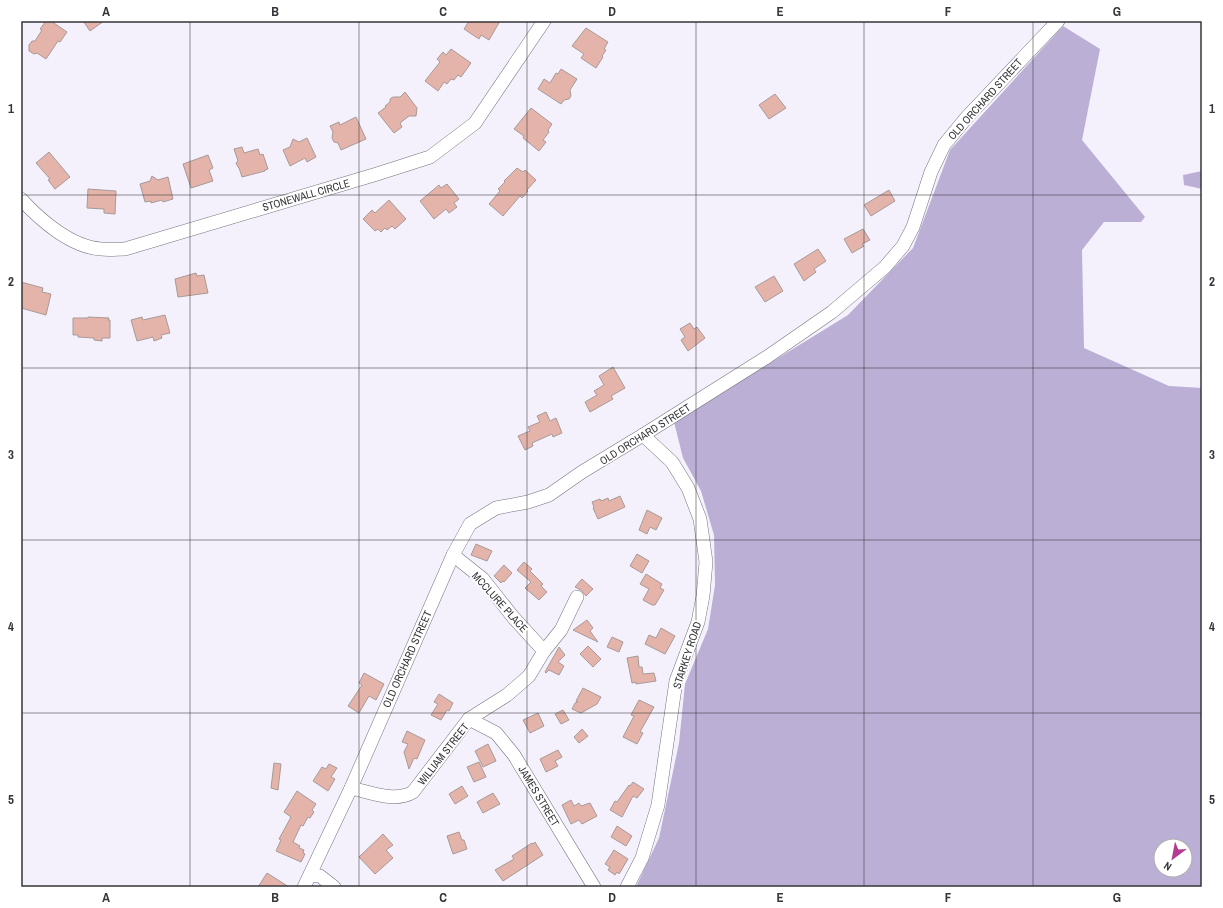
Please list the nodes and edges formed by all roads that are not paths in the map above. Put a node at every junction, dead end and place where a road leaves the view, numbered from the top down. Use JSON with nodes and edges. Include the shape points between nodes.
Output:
{"nodes":[{"id":1,"x":544,"y":21,"type":"edge"},
{"id":2,"x":1058,"y":21,"type":"edge"},
{"id":3,"x":21,"y":199,"type":"edge"},
{"id":4,"x":643,"y":436,"type":"junction"},
{"id":5,"x":453,"y":555,"type":"junction"},
{"id":6,"x":577,"y":597,"type":"dead end"},
{"id":7,"x":544,"y":651,"type":"junction"},
{"id":8,"x":469,"y":719,"type":"junction"},
{"id":9,"x":351,"y":788,"type":"junction"},
{"id":10,"x":310,"y":875,"type":"junction"},
{"id":11,"x":304,"y":887,"type":"edge"},
{"id":12,"x":334,"y":887,"type":"edge"},
{"id":13,"x":594,"y":887,"type":"edge"},
{"id":14,"x":627,"y":887,"type":"edge"}],
"edges":[{"from":1,"to":3,"type":"street","name":"STONEWALL CIRCLE","via":[[475,123],[430,157],[125,249],[99,249],[80,243],[53,229]]},
{"from":2,"to":4,"type":"street","name":"OLD ORCHARD STREET","via":[[967,117],[944,145],[931,172],[913,227],[903,246],[885,267],[832,312]]},
{"from":4,"to":5,"type":"street","name":"OLD ORCHARD STREET","via":[[549,495],[496,508],[470,524]]},
{"from":4,"to":14,"type":"street","name":"STARKEY ROAD","via":[[672,462],[688,488],[700,519],[706,562],[704,596],[698,622],[676,681],[658,805],[642,858]]},
{"from":5,"to":7,"type":"street","name":"MCCLURE PLACE","via":[[483,579]]},
{"from":5,"to":9,"type":"street","name":"OLD ORCHARD STREET"},
{"from":6,"to":7,"type":"street","name":"WILLIAM STREET","via":[[561,630]]},
{"from":7,"to":8,"type":"street","name":"WILLIAM STREET","via":[[529,676],[507,695]]},
{"from":8,"to":9,"type":"street","name":"WILLIAM STREET","via":[[413,792],[406,797],[394,798]]},
{"from":8,"to":13,"type":"street","name":"JAMES STREET","via":[[496,734],[514,755]]},
{"from":9,"to":10,"type":"street","name":"OLD ORCHARD STREET"},
{"from":10,"to":11,"type":"street","name":"OLD ORCHARD STREET"},
{"from":10,"to":12,"type":"street","via":[[320,876]]}]}
